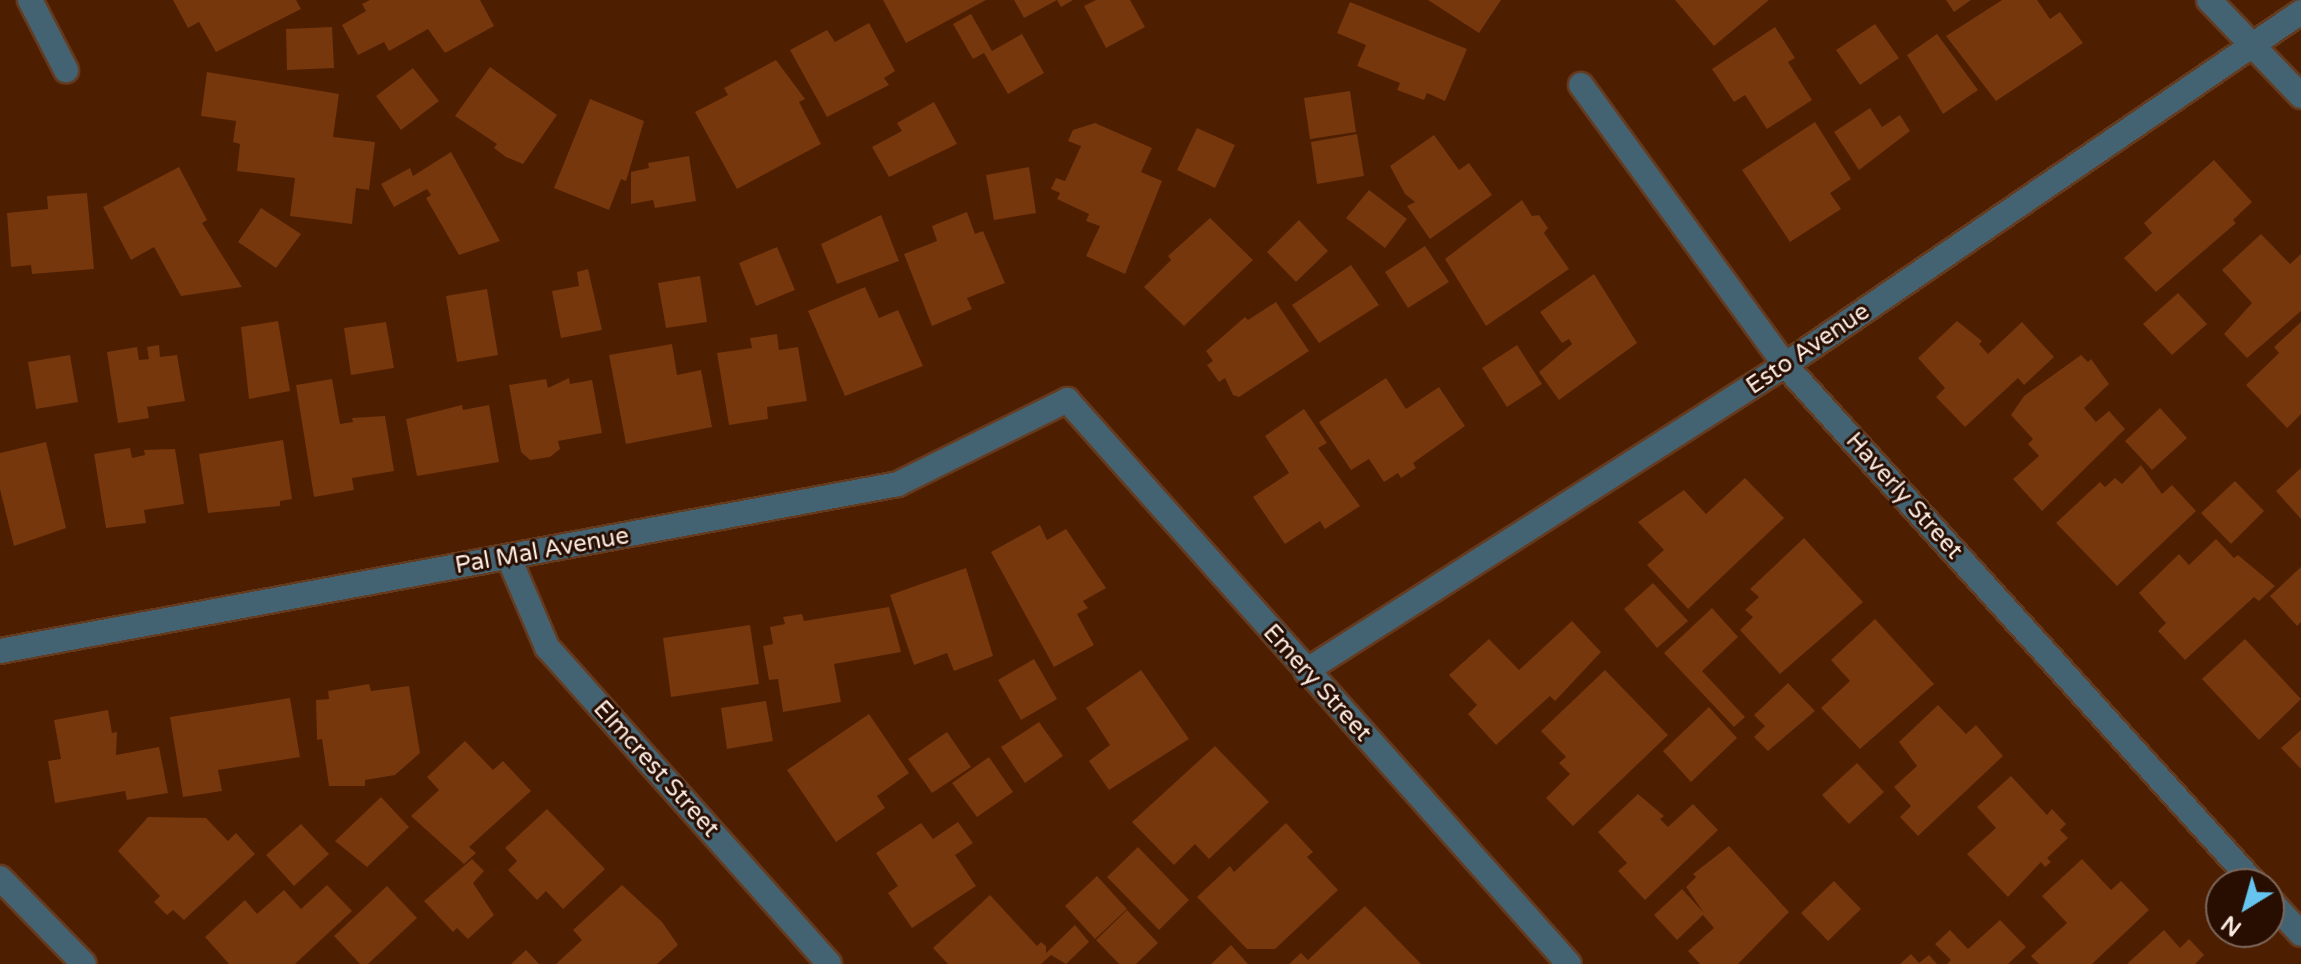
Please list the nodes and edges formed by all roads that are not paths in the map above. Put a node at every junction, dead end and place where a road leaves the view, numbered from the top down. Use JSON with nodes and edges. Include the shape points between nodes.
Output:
{"nodes":[{"id":1,"x":30,"y":0,"type":"edge"},
{"id":2,"x":2209,"y":0,"type":"edge"},
{"id":3,"x":2301,"y":12,"type":"edge"},
{"id":4,"x":2256,"y":47,"type":"junction"},
{"id":5,"x":66,"y":70,"type":"dead end"},
{"id":6,"x":1581,"y":85,"type":"dead end"},
{"id":7,"x":2301,"y":96,"type":"edge"},
{"id":8,"x":1785,"y":365,"type":"junction"},
{"id":9,"x":1067,"y":400,"type":"joint"},
{"id":10,"x":509,"y":558,"type":"junction"},
{"id":11,"x":0,"y":651,"type":"edge"},
{"id":12,"x":1306,"y":671,"type":"junction"},
{"id":13,"x":2241,"y":868,"type":"edge"},
{"id":14,"x":0,"y":878,"type":"edge"},
{"id":15,"x":2285,"y":916,"type":"edge"},
{"id":16,"x":2301,"y":934,"type":"edge"},
{"id":17,"x":84,"y":964,"type":"edge"},
{"id":18,"x":829,"y":964,"type":"edge"},
{"id":19,"x":1569,"y":964,"type":"edge"}],
"edges":[{"from":1,"to":5,"type":"street"},
{"from":2,"to":4,"type":"street"},
{"from":3,"to":4,"type":"street","name":"Esto Avenue"},
{"from":4,"to":7,"type":"street"},
{"from":4,"to":8,"type":"street","name":"Esto Avenue"},
{"from":6,"to":8,"type":"street","name":"Haverly Street"},
{"from":8,"to":12,"type":"street","name":"Esto Avenue"},
{"from":8,"to":13,"type":"street","name":"Haverly Street"},
{"from":9,"to":10,"type":"street","name":"Pal Mal Avenue","via":[[898,484]]},
{"from":9,"to":12,"type":"street","name":"Emery Street"},
{"from":10,"to":11,"type":"street","name":"Pal Mal Avenue"},
{"from":10,"to":18,"type":"street","name":"Elmcrest Street","via":[[547,647]]},
{"from":12,"to":19,"type":"street","name":"Emery Street"},
{"from":14,"to":17,"type":"street"},
{"from":15,"to":16,"type":"street"}]}
